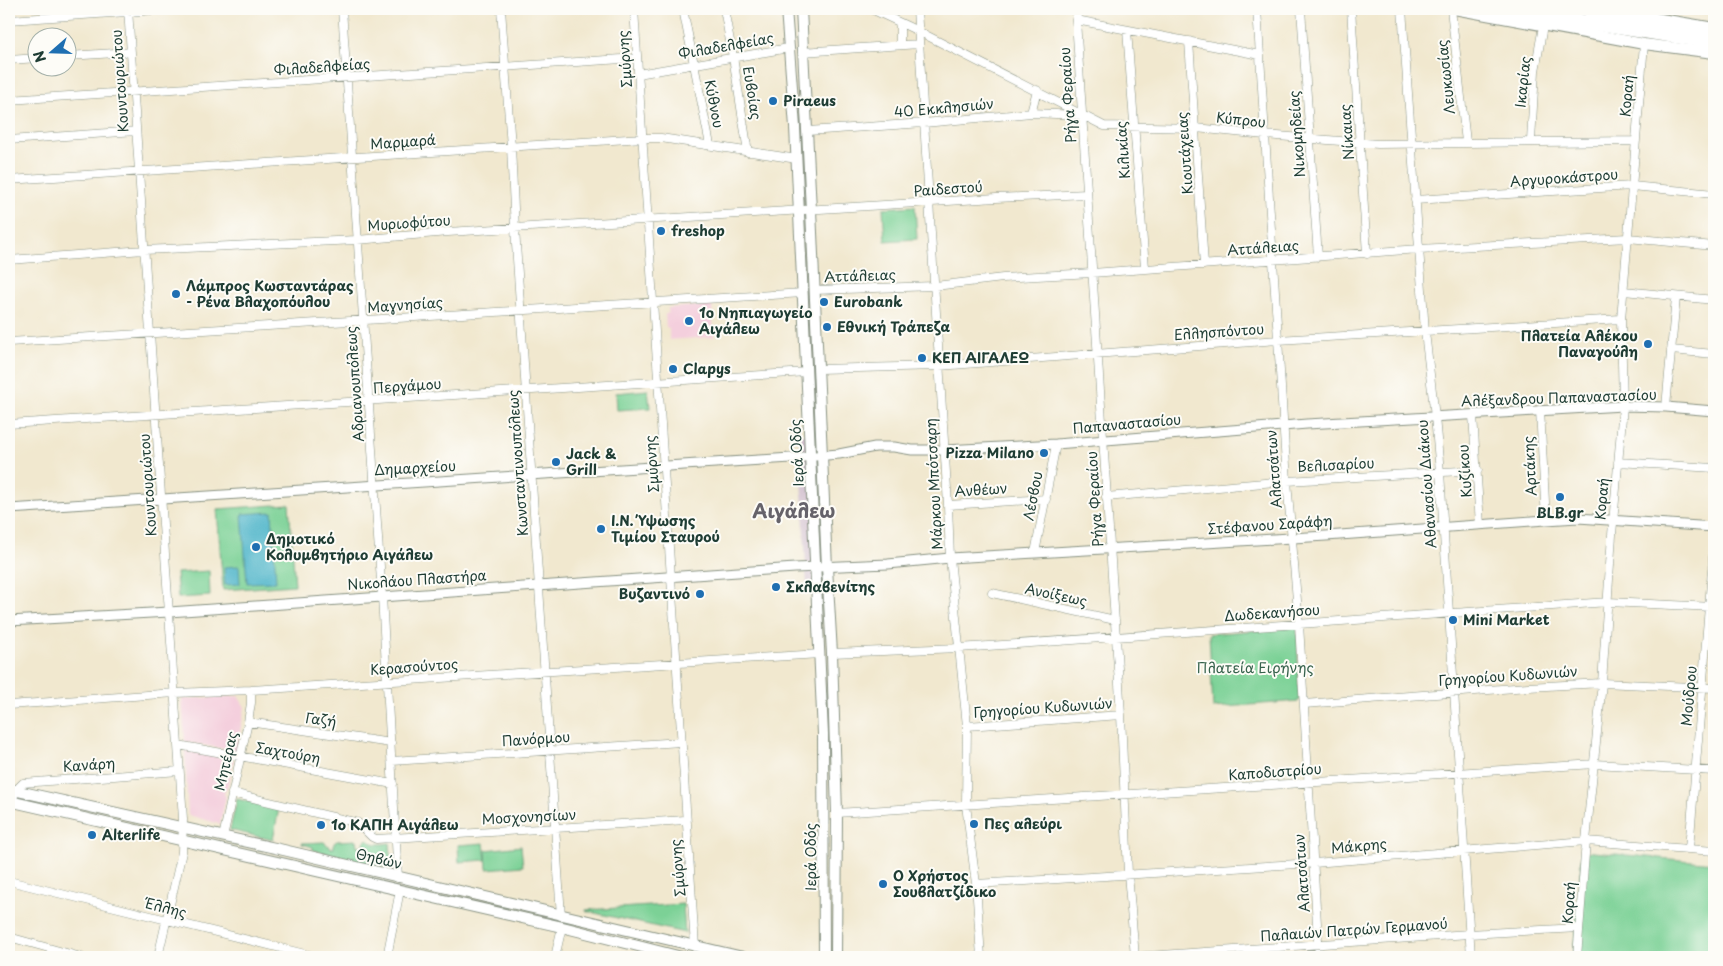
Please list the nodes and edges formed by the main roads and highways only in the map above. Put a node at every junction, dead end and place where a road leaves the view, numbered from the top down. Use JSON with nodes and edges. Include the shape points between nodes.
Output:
{"nodes":[{"id":1,"x":786,"y":9,"type":"edge"},
{"id":2,"x":801,"y":9,"type":"edge"},
{"id":3,"x":1453,"y":9,"type":"edge"},
{"id":4,"x":1503,"y":9,"type":"edge"},
{"id":5,"x":1589,"y":9,"type":"edge"},
{"id":6,"x":1714,"y":30,"type":"edge"},
{"id":7,"x":1714,"y":42,"type":"edge"},
{"id":8,"x":1714,"y":53,"type":"edge"},
{"id":9,"x":821,"y":567,"type":"junction"},
{"id":10,"x":12,"y":790,"type":"edge"},
{"id":11,"x":11,"y":802,"type":"edge"},
{"id":12,"x":682,"y":957,"type":"edge"},
{"id":13,"x":743,"y":957,"type":"edge"},
{"id":14,"x":824,"y":957,"type":"edge"},
{"id":15,"x":836,"y":957,"type":"edge"}],
"edges":[{"from":1,"to":9,"type":"main road","name":"Ιερά Οδός","via":[[811,456]]},
{"from":2,"to":9,"type":"main road","name":"Ιερά Οδός","via":[[822,455]]},
{"from":3,"to":8,"type":"main road","via":[[1644,44]]},
{"from":4,"to":7,"type":"highway"},
{"from":5,"to":6,"type":"highway"},
{"from":9,"to":14,"type":"main road","name":"Ιερά Οδός"},
{"from":9,"to":15,"type":"main road","name":"Ιερά Οδός","via":[[832,653],[837,813]]},
{"from":10,"to":13,"type":"main road","name":"Θηβών"},
{"from":11,"to":12,"type":"main road","name":"Θηβών"}]}
